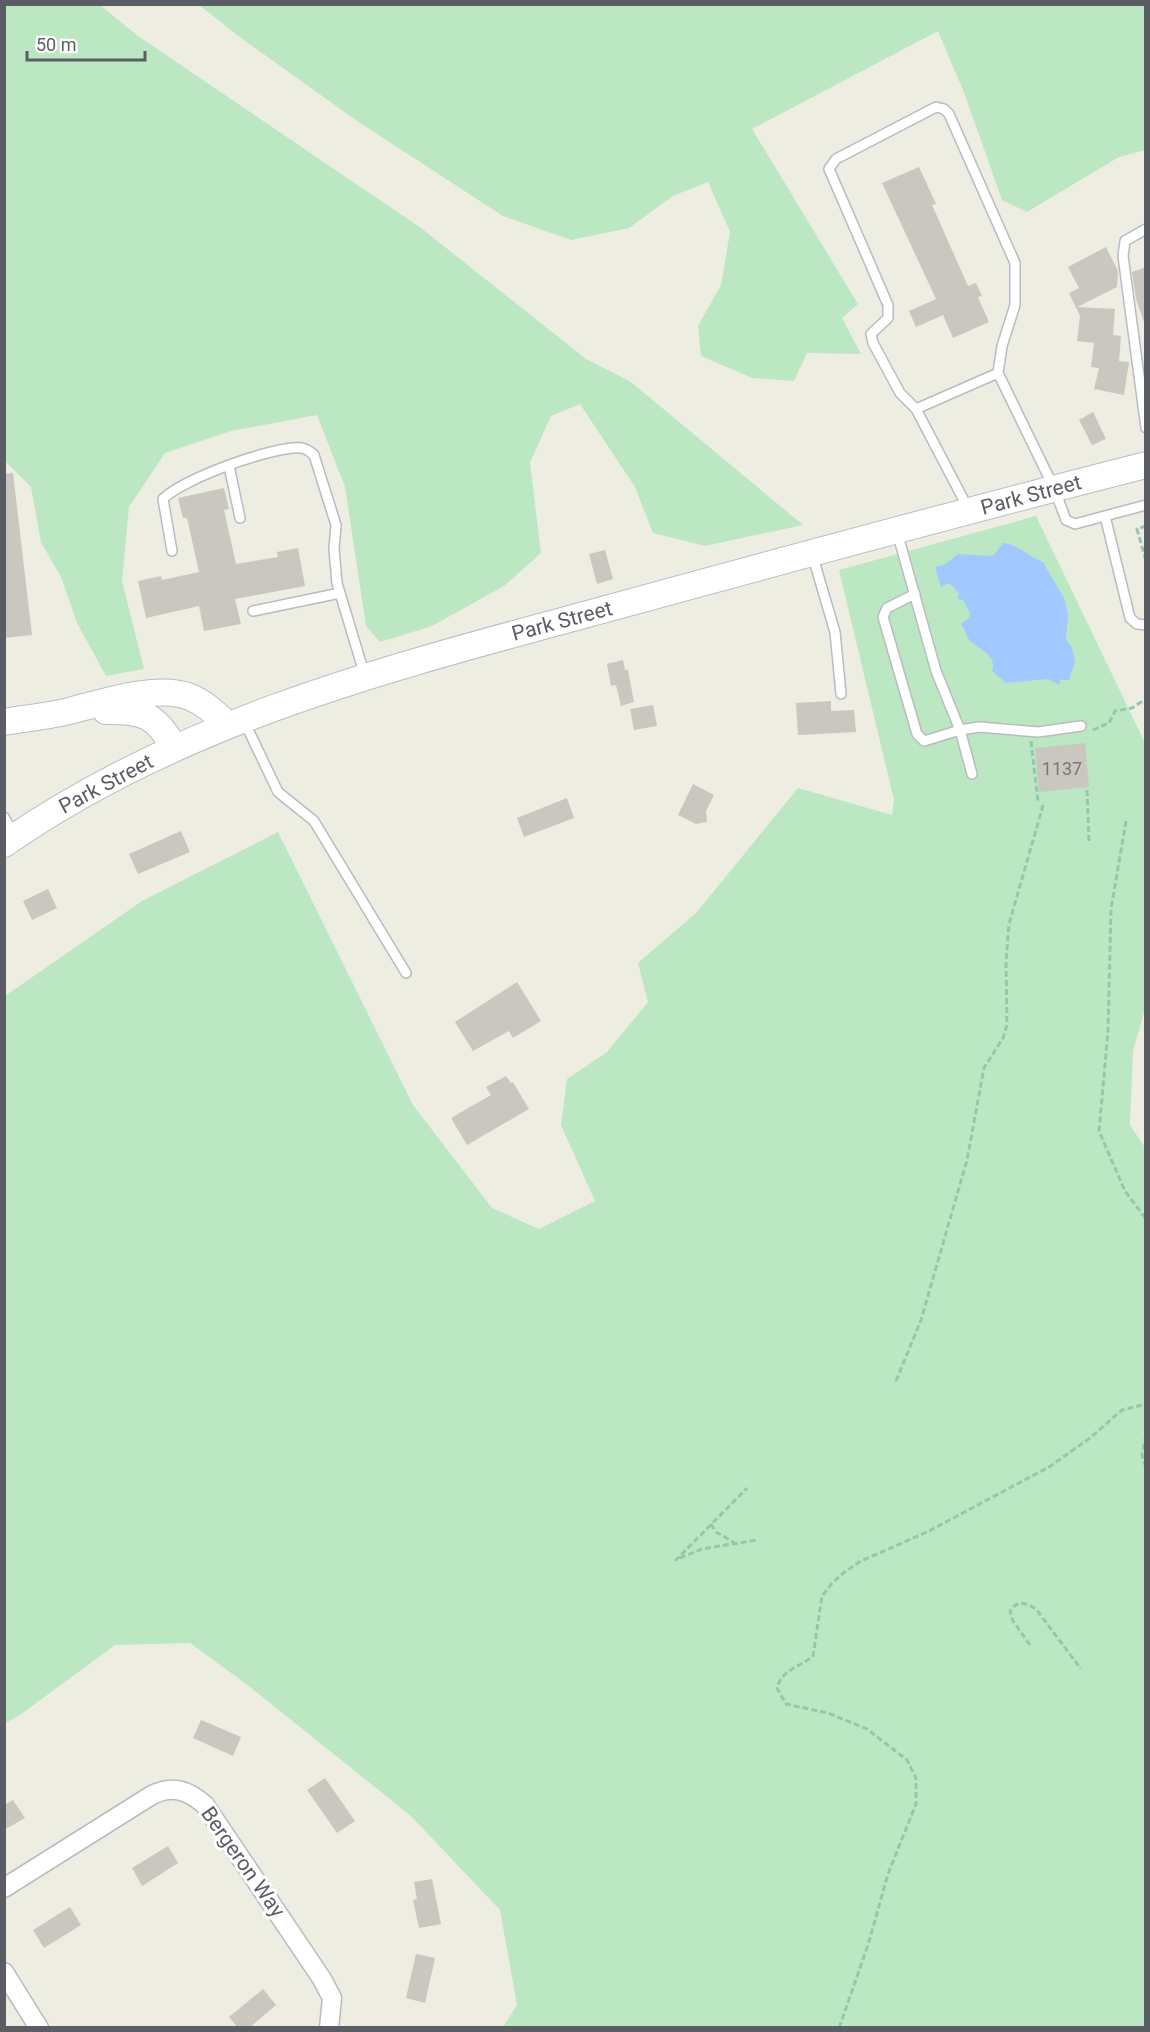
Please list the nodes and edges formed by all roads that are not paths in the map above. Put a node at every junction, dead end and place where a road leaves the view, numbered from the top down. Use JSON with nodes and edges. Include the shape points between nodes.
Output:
{"nodes":[{"id":1,"x":1146,"y":229,"type":"edge"},
{"id":2,"x":998,"y":373,"type":"junction"},
{"id":3,"x":916,"y":409,"type":"junction"},
{"id":4,"x":1146,"y":428,"type":"edge"},
{"id":5,"x":1146,"y":465,"type":"edge"},
{"id":6,"x":229,"y":466,"type":"junction"},
{"id":7,"x":1054,"y":488,"type":"junction"},
{"id":8,"x":1146,"y":505,"type":"edge"},
{"id":9,"x":970,"y":512,"type":"junction"},
{"id":10,"x":1105,"y":516,"type":"junction"},
{"id":11,"x":240,"y":518,"type":"dead end"},
{"id":12,"x":896,"y":530,"type":"junction"},
{"id":13,"x":172,"y":551,"type":"dead end"},
{"id":14,"x":812,"y":553,"type":"junction"},
{"id":15,"x":340,"y":593,"type":"junction"},
{"id":16,"x":915,"y":594,"type":"junction"},
{"id":17,"x":253,"y":611,"type":"dead end"},
{"id":18,"x":1146,"y":625,"type":"edge"},
{"id":19,"x":365,"y":676,"type":"junction"},
{"id":20,"x":841,"y":694,"type":"dead end"},
{"id":21,"x":73,"y":710,"type":"junction"},
{"id":22,"x":235,"y":721,"type":"junction"},
{"id":23,"x":4,"y":722,"type":"edge"},
{"id":24,"x":1081,"y":726,"type":"dead end"},
{"id":25,"x":960,"y":730,"type":"junction"},
{"id":26,"x":174,"y":748,"type":"junction"},
{"id":27,"x":972,"y":774,"type":"dead end"},
{"id":28,"x":8,"y":833,"type":"edge"},
{"id":29,"x":406,"y":973,"type":"dead end"},
{"id":30,"x":4,"y":1888,"type":"edge"},
{"id":31,"x":4,"y":1972,"type":"edge"},
{"id":32,"x":39,"y":2028,"type":"edge"},
{"id":33,"x":329,"y":2028,"type":"edge"}],
"edges":[{"from":1,"to":4,"type":"lane","via":[[1125,241],[1123,256]]},
{"from":2,"to":3,"type":"lane"},
{"from":2,"to":3,"type":"lane","via":[[1015,305],[1015,263],[949,114],[936,107],[836,159],[829,169],[890,311],[888,318],[873,331],[873,343],[896,387]]},
{"from":2,"to":7,"type":"lane"},
{"from":3,"to":9,"type":"lane"},
{"from":5,"to":7,"type":"main road","name":"Park Street"},
{"from":6,"to":11,"type":"lane"},
{"from":6,"to":13,"type":"lane","via":[[190,480],[163,499]]},
{"from":6,"to":15,"type":"lane","via":[[288,449],[304,448],[314,455],[336,525],[334,549]]},
{"from":7,"to":9,"type":"main road","name":"Park Street"},
{"from":7,"to":10,"type":"lane","via":[[1069,522]]},
{"from":8,"to":10,"type":"lane"},
{"from":9,"to":12,"type":"main road","name":"Park Street"},
{"from":10,"to":18,"type":"lane","via":[[1130,618]]},
{"from":12,"to":14,"type":"main road","name":"Park Street"},
{"from":12,"to":16,"type":"lane"},
{"from":14,"to":19,"type":"main road","name":"Park Street"},
{"from":14,"to":20,"type":"lane","via":[[835,632]]},
{"from":15,"to":17,"type":"lane"},
{"from":15,"to":19,"type":"lane"},
{"from":16,"to":25,"type":"lane","via":[[942,690]]},
{"from":16,"to":25,"type":"lane","via":[[887,608],[883,617],[917,734],[924,741]]},
{"from":19,"to":22,"type":"main road","name":"Park Street"},
{"from":21,"to":22,"type":"main road","via":[[129,697],[173,693],[189,696]]},
{"from":21,"to":23,"type":"main road"},
{"from":21,"to":26,"type":"main road","via":[[143,714],[165,730]]},
{"from":22,"to":26,"type":"main road","name":"Park Street"},
{"from":22,"to":29,"type":"lane","via":[[278,792],[314,821]]},
{"from":24,"to":25,"type":"lane","via":[[1038,732],[979,727]]},
{"from":25,"to":27,"type":"lane"},
{"from":26,"to":28,"type":"main road","name":"Park Street"},
{"from":30,"to":33,"type":"street","name":"Bergeron Way","via":[[152,1795],[165,1789],[194,1795],[205,1805],[322,1979],[332,1998]]},
{"from":31,"to":32,"type":"street"}]}
